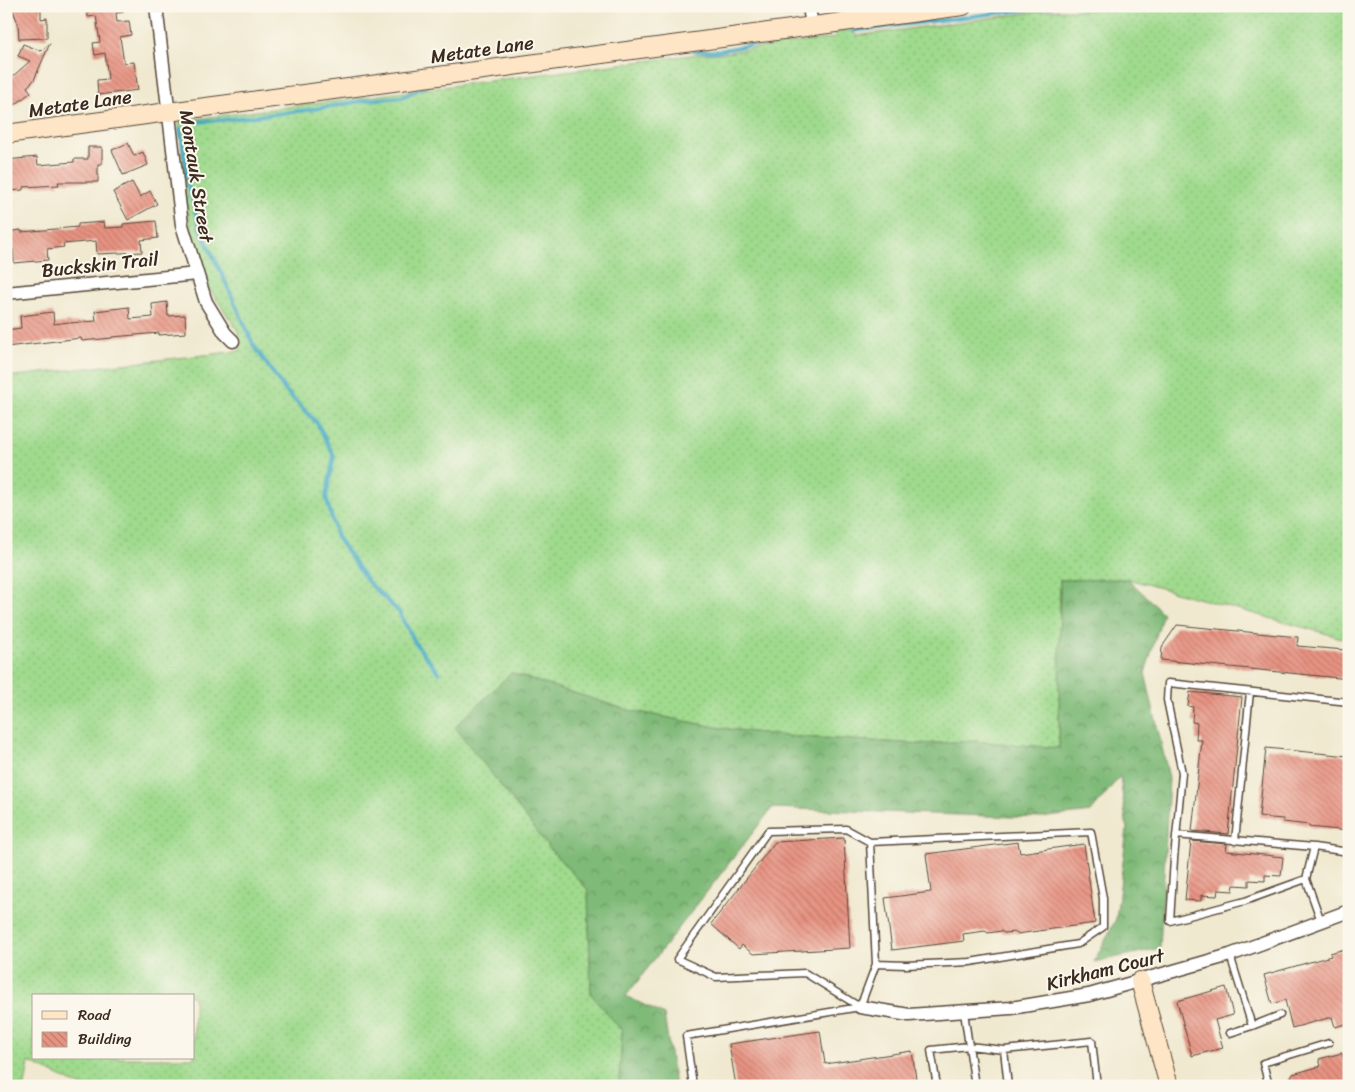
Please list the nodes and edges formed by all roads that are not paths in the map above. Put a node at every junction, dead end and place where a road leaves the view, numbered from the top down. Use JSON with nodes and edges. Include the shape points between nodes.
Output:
{"nodes":[{"id":1,"x":156,"y":6,"type":"edge"},
{"id":2,"x":808,"y":6,"type":"edge"},
{"id":3,"x":963,"y":6,"type":"edge"},
{"id":4,"x":812,"y":27,"type":"junction"},
{"id":5,"x":168,"y":112,"type":"junction"},
{"id":6,"x":6,"y":134,"type":"edge"},
{"id":7,"x":197,"y":274,"type":"junction"},
{"id":8,"x":6,"y":293,"type":"edge"},
{"id":9,"x":233,"y":341,"type":"dead end"},
{"id":10,"x":1250,"y":692,"type":"junction"},
{"id":11,"x":1349,"y":702,"type":"edge"},
{"id":12,"x":1176,"y":836,"type":"junction"},
{"id":13,"x":870,"y":842,"type":"junction"},
{"id":14,"x":1235,"y":842,"type":"junction"},
{"id":15,"x":1314,"y":848,"type":"junction"},
{"id":16,"x":1349,"y":852,"type":"edge"},
{"id":17,"x":1306,"y":879,"type":"junction"},
{"id":18,"x":1349,"y":911,"type":"edge"},
{"id":19,"x":1321,"y":921,"type":"junction"},
{"id":20,"x":1230,"y":955,"type":"junction"},
{"id":21,"x":876,"y":964,"type":"junction"},
{"id":22,"x":1140,"y":981,"type":"junction"},
{"id":23,"x":860,"y":1008,"type":"junction"},
{"id":24,"x":964,"y":1012,"type":"junction"},
{"id":25,"x":1280,"y":1015,"type":"dead end"},
{"id":26,"x":1252,"y":1026,"type":"junction"},
{"id":27,"x":1230,"y":1033,"type":"dead end"},
{"id":28,"x":1329,"y":1043,"type":"dead end"},
{"id":29,"x":969,"y":1046,"type":"junction"},
{"id":30,"x":1004,"y":1050,"type":"junction"},
{"id":31,"x":694,"y":1086,"type":"edge"},
{"id":32,"x":937,"y":1086,"type":"edge"},
{"id":33,"x":975,"y":1086,"type":"edge"},
{"id":34,"x":1008,"y":1086,"type":"edge"},
{"id":35,"x":1097,"y":1086,"type":"edge"},
{"id":36,"x":1169,"y":1086,"type":"edge"},
{"id":37,"x":1270,"y":1086,"type":"edge"}],
"edges":[{"from":1,"to":5,"type":"street","name":"Montauk Street"},
{"from":2,"to":4,"type":"street"},
{"from":3,"to":4,"type":"street","name":"Metate Lane"},
{"from":4,"to":5,"type":"street","name":"Metate Lane"},
{"from":5,"to":6,"type":"street","name":"Metate Lane"},
{"from":5,"to":7,"type":"street","name":"Montauk Street","via":[[182,225]]},
{"from":7,"to":8,"type":"street","name":"Buckskin Trail"},
{"from":7,"to":9,"type":"street","name":"Montauk Street","via":[[206,302]]},
{"from":10,"to":11,"type":"lane"},
{"from":10,"to":12,"type":"lane","via":[[1168,683],[1167,700],[1182,773]]},
{"from":10,"to":14,"type":"lane"},
{"from":12,"to":14,"type":"lane"},
{"from":12,"to":17,"type":"lane","via":[[1170,921]]},
{"from":13,"to":21,"type":"lane"},
{"from":13,"to":21,"type":"lane","via":[[1091,832],[1102,898],[1103,927],[1078,944],[970,962],[906,966]]},
{"from":13,"to":23,"type":"lane","via":[[846,829],[768,831],[677,960],[716,977],[805,973]]},
{"from":14,"to":15,"type":"lane"},
{"from":15,"to":16,"type":"lane"},
{"from":15,"to":17,"type":"lane"},
{"from":17,"to":19,"type":"lane"},
{"from":18,"to":19,"type":"street","name":"Kirkham Court"},
{"from":19,"to":20,"type":"street","name":"Kirkham Court"},
{"from":20,"to":22,"type":"street","name":"Kirkham Court"},
{"from":20,"to":26,"type":"lane"},
{"from":21,"to":23,"type":"lane"},
{"from":22,"to":24,"type":"street","name":"Kirkham Court","via":[[1079,997]]},
{"from":22,"to":36,"type":"street"},
{"from":23,"to":24,"type":"street","name":"Kirkham Court","via":[[909,1015]]},
{"from":23,"to":31,"type":"lane","via":[[686,1036]]},
{"from":24,"to":29,"type":"lane"},
{"from":25,"to":26,"type":"lane"},
{"from":26,"to":27,"type":"lane"},
{"from":28,"to":37,"type":"lane","via":[[1263,1064]]},
{"from":29,"to":30,"type":"lane"},
{"from":29,"to":32,"type":"lane","via":[[931,1050]]},
{"from":29,"to":33,"type":"lane"},
{"from":30,"to":34,"type":"lane"},
{"from":30,"to":35,"type":"lane","via":[[1092,1041]]}]}
